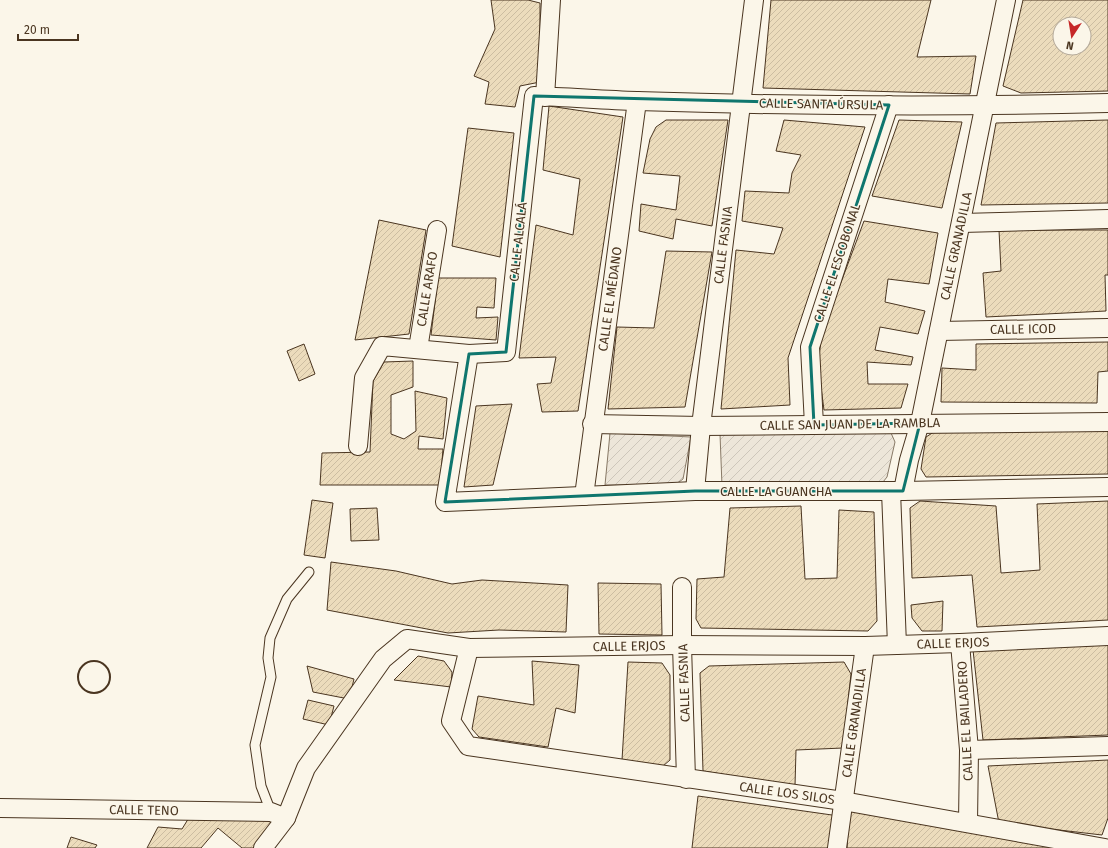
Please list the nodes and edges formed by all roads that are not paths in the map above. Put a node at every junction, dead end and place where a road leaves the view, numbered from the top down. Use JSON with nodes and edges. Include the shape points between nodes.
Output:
{"nodes":[{"id":1,"x":551,"y":0,"type":"edge"},
{"id":2,"x":754,"y":0,"type":"edge"},
{"id":3,"x":1006,"y":0,"type":"edge"},
{"id":4,"x":540,"y":96,"type":"junction"},
{"id":5,"x":637,"y":101,"type":"junction"},
{"id":6,"x":741,"y":103,"type":"junction"},
{"id":7,"x":1108,"y":103,"type":"edge"},
{"id":8,"x":889,"y":105,"type":"junction"},
{"id":9,"x":984,"y":106,"type":"junction"},
{"id":10,"x":1108,"y":219,"type":"edge"},
{"id":11,"x":962,"y":223,"type":"junction"},
{"id":12,"x":437,"y":230,"type":"dead end"},
{"id":13,"x":1108,"y":328,"type":"edge"},
{"id":14,"x":939,"y":331,"type":"junction"},
{"id":15,"x":418,"y":349,"type":"junction"},
{"id":16,"x":469,"y":354,"type":"junction"},
{"id":17,"x":1108,"y":422,"type":"edge"},
{"id":18,"x":920,"y":423,"type":"junction"},
{"id":19,"x":592,"y":424,"type":"junction"},
{"id":20,"x":814,"y":425,"type":"junction"},
{"id":21,"x":701,"y":426,"type":"junction"},
{"id":22,"x":358,"y":446,"type":"dead end"},
{"id":23,"x":1108,"y":487,"type":"edge"},
{"id":24,"x":695,"y":491,"type":"junction"},
{"id":25,"x":897,"y":491,"type":"junction"},
{"id":26,"x":584,"y":496,"type":"junction"},
{"id":27,"x":309,"y":572,"type":"dead end"},
{"id":28,"x":682,"y":587,"type":"dead end"},
{"id":29,"x":1108,"y":636,"type":"edge"},
{"id":30,"x":960,"y":644,"type":"junction"},
{"id":31,"x":682,"y":645,"type":"junction"},
{"id":32,"x":897,"y":645,"type":"junction"},
{"id":33,"x":865,"y":646,"type":"junction"},
{"id":34,"x":468,"y":648,"type":"junction"},
{"id":35,"x":1108,"y":746,"type":"edge"},
{"id":36,"x":969,"y":750,"type":"junction"},
{"id":37,"x":686,"y":779,"type":"junction"},
{"id":38,"x":843,"y":801,"type":"junction"},
{"id":39,"x":0,"y":808,"type":"edge"},
{"id":40,"x":279,"y":815,"type":"junction"},
{"id":41,"x":968,"y":823,"type":"junction"},
{"id":42,"x":1108,"y":840,"type":"edge"},
{"id":43,"x":263,"y":848,"type":"edge"},
{"id":44,"x":837,"y":848,"type":"edge"},
{"id":45,"x":1105,"y":848,"type":"edge"}],
"edges":[{"from":1,"to":4,"type":"street","name":"CALLE ALCALÁ"},
{"from":2,"to":6,"type":"street","name":"CALLE FASNIA"},
{"from":3,"to":9,"type":"street","name":"CALLE GRANADILLA"},
{"from":4,"to":5,"type":"street","name":"CALLE SANTA ÚRSULA"},
{"from":4,"to":16,"type":"street","name":"CALLE ALCALÁ","via":[[506,352]]},
{"from":5,"to":6,"type":"street","name":"CALLE SANTA ÚRSULA"},
{"from":5,"to":19,"type":"street","name":"CALLE EL MÉDANO"},
{"from":6,"to":8,"type":"street","name":"CALLE SANTA ÚRSULA"},
{"from":6,"to":21,"type":"street","name":"CALLE FASNIA"},
{"from":7,"to":9,"type":"street","name":"CALLE SANTA ÚRSULA"},
{"from":8,"to":9,"type":"street","name":"CALLE SANTA ÚRSULA"},
{"from":8,"to":20,"type":"street","name":"CALLE EL ESCOBONAL","via":[[810,347]]},
{"from":9,"to":11,"type":"street","name":"CALLE GRANADILLA"},
{"from":10,"to":11,"type":"street"},
{"from":11,"to":14,"type":"street","name":"CALLE GRANADILLA"},
{"from":12,"to":15,"type":"street","name":"CALLE ARAFO"},
{"from":13,"to":14,"type":"street","name":"CALLE ICOD"},
{"from":14,"to":18,"type":"street","name":"CALLE GRANADILLA"},
{"from":15,"to":16,"type":"street","name":"CALLE ALCALÁ"},
{"from":15,"to":22,"type":"street","name":"CALLE ALCALÁ","via":[[382,346],[364,378]]},
{"from":16,"to":26,"type":"street","name":"CALLE LA GUANCHA","via":[[445,502]]},
{"from":17,"to":18,"type":"street","name":"CALLE SAN JUAN DE LA RAMBLA"},
{"from":18,"to":20,"type":"street","name":"CALLE SAN JUAN DE LA RAMBLA"},
{"from":18,"to":25,"type":"street","name":"CALLE GRANADILLA"},
{"from":19,"to":21,"type":"street","name":"CALLE SAN JUAN DE LA RAMBLA"},
{"from":19,"to":26,"type":"street","name":"CALLE EL MÉDANO"},
{"from":20,"to":21,"type":"street","name":"CALLE SAN JUAN DE LA RAMBLA"},
{"from":21,"to":24,"type":"street","name":"CALLE FASNIA"},
{"from":23,"to":25,"type":"street","name":"CALLE LA GUANCHA"},
{"from":24,"to":25,"type":"street","name":"CALLE LA GUANCHA"},
{"from":24,"to":26,"type":"street","name":"CALLE LA GUANCHA"},
{"from":25,"to":32,"type":"street","name":"CALLE GRANADILLA"},
{"from":27,"to":40,"type":"lane","via":[[287,598],[270,638],[270,677],[255,745],[261,786]]},
{"from":28,"to":31,"type":"street","name":"CALLE FASNIA"},
{"from":29,"to":30,"type":"street","name":"CALLE ERJOS"},
{"from":30,"to":32,"type":"street","name":"CALLE ERJOS"},
{"from":30,"to":36,"type":"street","name":"CALLE EL BAILADERO"},
{"from":31,"to":33,"type":"street","name":"CALLE ERJOS"},
{"from":31,"to":34,"type":"street","name":"CALLE ERJOS"},
{"from":31,"to":37,"type":"street","name":"CALLE FASNIA"},
{"from":32,"to":33,"type":"street","name":"CALLE ERJOS"},
{"from":33,"to":38,"type":"street","name":"CALLE GRANADILLA"},
{"from":34,"to":37,"type":"street","name":"CALLE LOS SILOS","via":[[451,721],[468,746]]},
{"from":34,"to":40,"type":"street","name":"CALLE ERJOS","via":[[407,639],[383,659],[306,768]]},
{"from":35,"to":36,"type":"street"},
{"from":36,"to":41,"type":"street","name":"CALLE EL BAILADERO"},
{"from":37,"to":38,"type":"street","name":"CALLE LOS SILOS"},
{"from":38,"to":41,"type":"street","name":"CALLE LOS SILOS"},
{"from":38,"to":44,"type":"street","name":"CALLE GRANADILLA"},
{"from":39,"to":40,"type":"street","name":"CALLE TENO"},
{"from":40,"to":43,"type":"street","name":"CALLE ERJOS"},
{"from":41,"to":45,"type":"street","name":"CALLE LOS SILOS"},
{"from":42,"to":45,"type":"street"}]}
